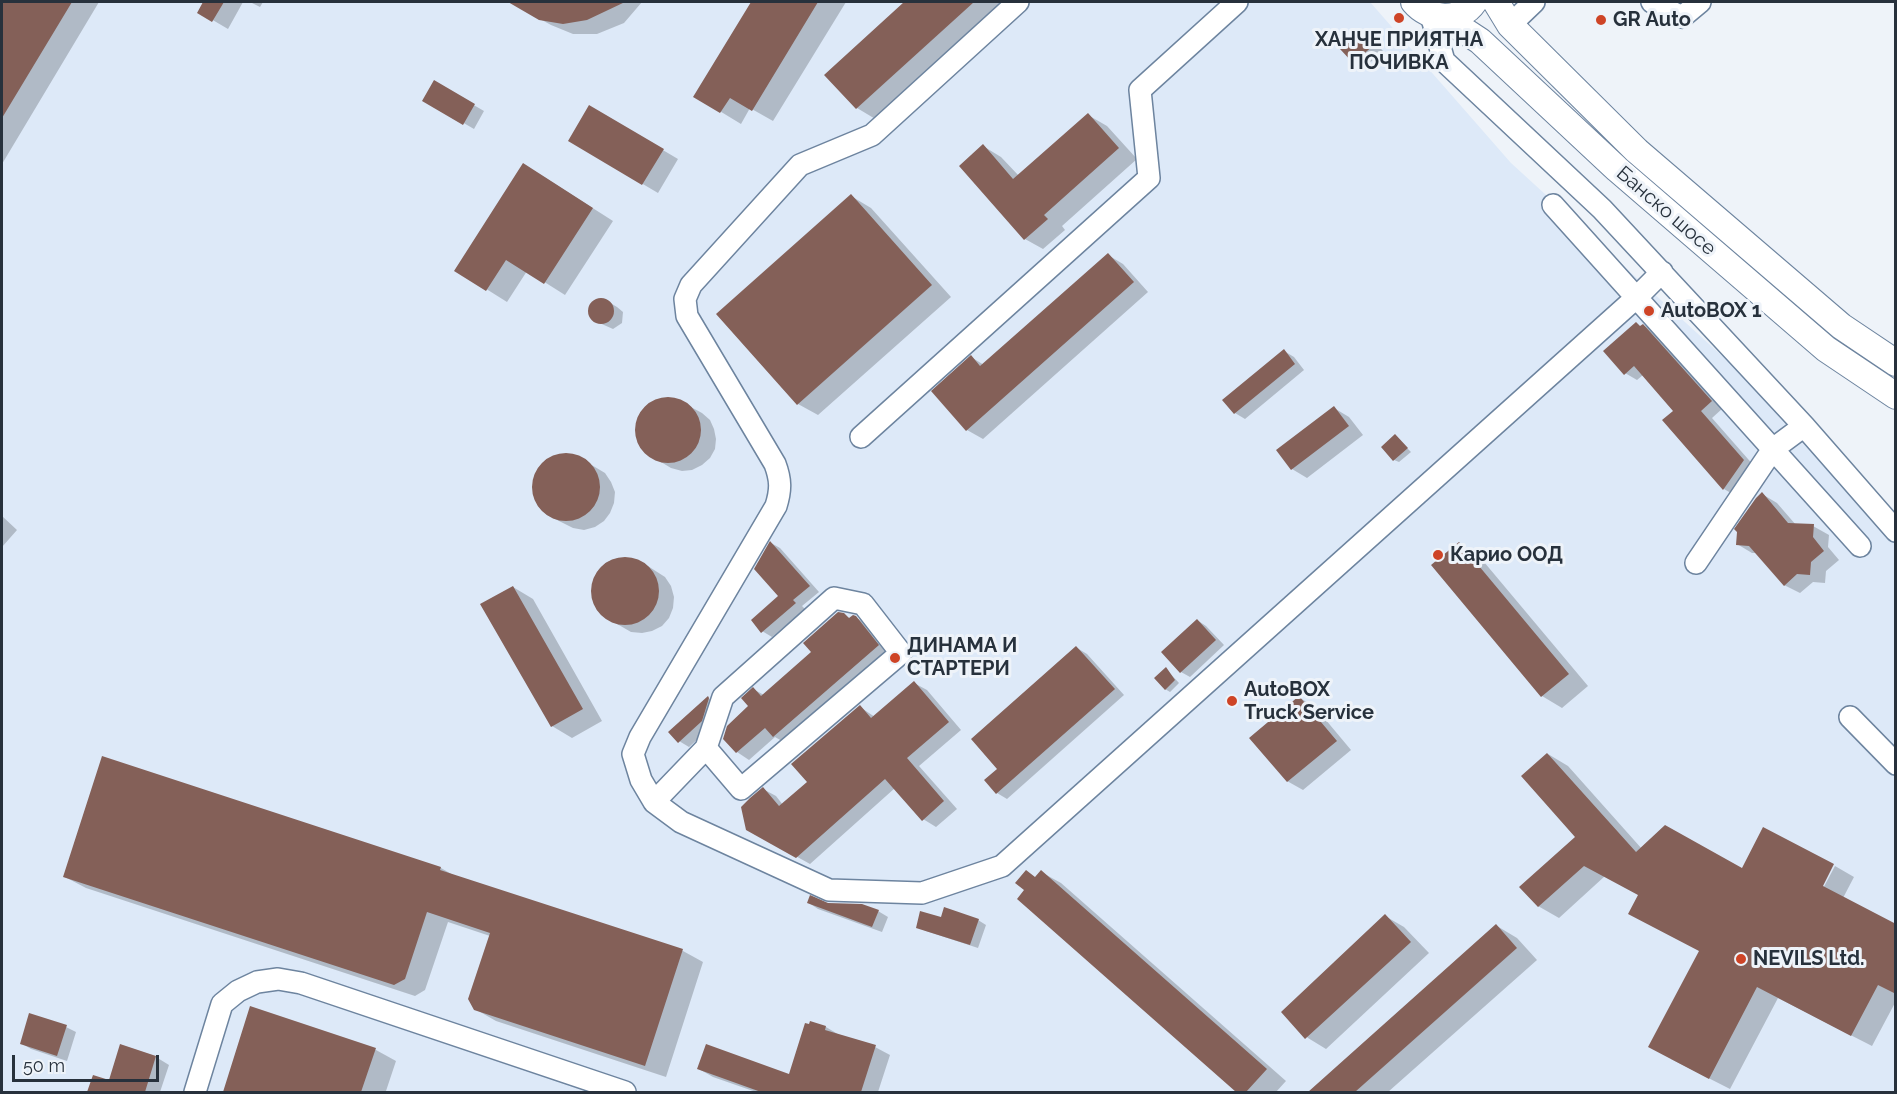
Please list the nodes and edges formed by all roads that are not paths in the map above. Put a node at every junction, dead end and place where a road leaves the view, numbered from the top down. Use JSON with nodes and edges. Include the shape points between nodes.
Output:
{"nodes":[{"id":1,"x":1018,"y":2,"type":"edge"},
{"id":2,"x":1237,"y":2,"type":"edge"},
{"id":3,"x":1474,"y":2,"type":"edge"},
{"id":4,"x":1496,"y":2,"type":"edge"},
{"id":5,"x":1534,"y":2,"type":"edge"},
{"id":6,"x":1655,"y":2,"type":"edge"},
{"id":7,"x":1700,"y":2,"type":"edge"},
{"id":8,"x":1430,"y":11,"type":"edge"},
{"id":9,"x":1510,"y":25,"type":"junction"},
{"id":10,"x":1553,"y":205,"type":"dead end"},
{"id":11,"x":1662,"y":272,"type":"junction"},
{"id":12,"x":1637,"y":297,"type":"junction"},
{"id":13,"x":1896,"y":363,"type":"edge"},
{"id":14,"x":1896,"y":396,"type":"edge"},
{"id":15,"x":1804,"y":426,"type":"junction"},
{"id":16,"x":861,"y":437,"type":"dead end"},
{"id":17,"x":1773,"y":449,"type":"junction"},
{"id":18,"x":1896,"y":531,"type":"edge"},
{"id":19,"x":1860,"y":546,"type":"dead end"},
{"id":20,"x":1696,"y":562,"type":"dead end"},
{"id":21,"x":1850,"y":717,"type":"dead end"},
{"id":22,"x":705,"y":748,"type":"junction"},
{"id":23,"x":1896,"y":764,"type":"edge"},
{"id":24,"x":654,"y":802,"type":"junction"},
{"id":25,"x":195,"y":1092,"type":"edge"},
{"id":26,"x":625,"y":1092,"type":"edge"}],
"edges":[{"from":1,"to":24,"type":"lane","via":[[872,135],[800,165],[691,285],[685,299],[687,316],[775,464],[780,493],[633,754],[641,780]]},
{"from":2,"to":16,"type":"lane","via":[[1140,90],[1149,178]]},
{"from":3,"to":8,"type":"main road","via":[[1459,14]]},
{"from":4,"to":9,"type":"main road","name":"Банско шосе"},
{"from":5,"to":9,"type":"lane"},
{"from":6,"to":7,"type":"lane","via":[[1682,17]]},
{"from":8,"to":11,"type":"lane","via":[[1444,61],[1602,209]]},
{"from":8,"to":14,"type":"main road","name":"Банско шосе","via":[[1480,41],[1617,169],[1826,349]]},
{"from":9,"to":13,"type":"main road","name":"Банско шосе","via":[[1637,151],[1841,326]]},
{"from":10,"to":12,"type":"lane"},
{"from":11,"to":12,"type":"lane"},
{"from":11,"to":15,"type":"lane"},
{"from":12,"to":17,"type":"lane"},
{"from":12,"to":24,"type":"lane","via":[[1002,866],[922,893],[829,890],[681,822]]},
{"from":15,"to":17,"type":"lane"},
{"from":15,"to":18,"type":"lane"},
{"from":17,"to":19,"type":"lane"},
{"from":17,"to":20,"type":"lane"},
{"from":21,"to":23,"type":"lane"},
{"from":22,"to":22,"type":"lane","via":[[723,697],[834,598],[863,604],[901,652],[741,789]]},
{"from":22,"to":24,"type":"lane"},
{"from":25,"to":26,"type":"lane","via":[[222,1004],[256,982],[278,979],[301,983]]}]}
